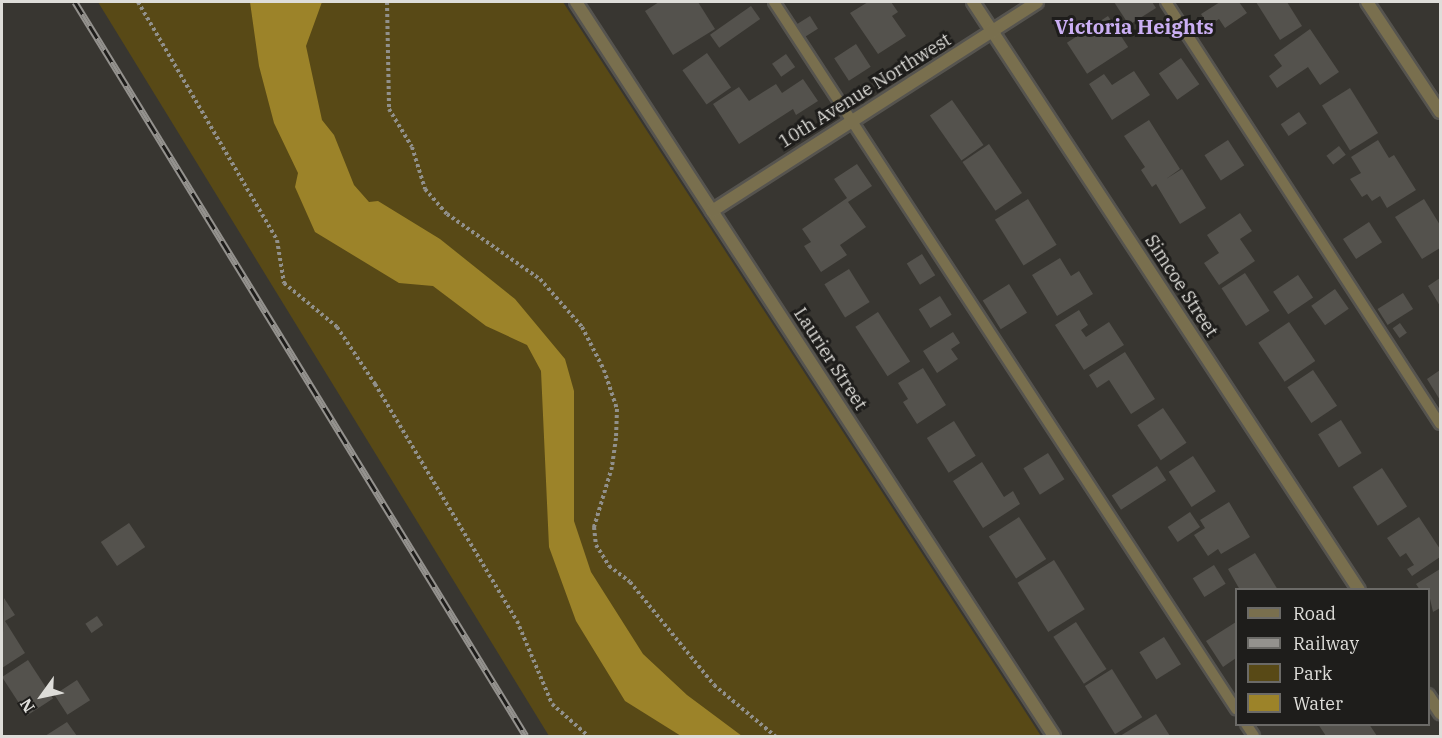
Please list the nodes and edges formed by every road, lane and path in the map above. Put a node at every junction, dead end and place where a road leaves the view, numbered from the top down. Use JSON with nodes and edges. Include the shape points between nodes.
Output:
{"nodes":[{"id":1,"x":138,"y":2,"type":"edge"},
{"id":2,"x":387,"y":2,"type":"edge"},
{"id":3,"x":576,"y":2,"type":"edge"},
{"id":4,"x":774,"y":2,"type":"edge"},
{"id":5,"x":973,"y":2,"type":"edge"},
{"id":6,"x":1037,"y":2,"type":"edge"},
{"id":7,"x":1166,"y":2,"type":"edge"},
{"id":8,"x":1367,"y":2,"type":"edge"},
{"id":9,"x":992,"y":32,"type":"junction"},
{"id":10,"x":1440,"y":112,"type":"edge"},
{"id":11,"x":852,"y":120,"type":"junction"},
{"id":12,"x":712,"y":211,"type":"junction"},
{"id":13,"x":1440,"y":424,"type":"edge"},
{"id":14,"x":1358,"y":588,"type":"edge"},
{"id":15,"x":1430,"y":697,"type":"edge"},
{"id":16,"x":1235,"y":707,"type":"edge"},
{"id":17,"x":1440,"y":713,"type":"edge"},
{"id":18,"x":588,"y":736,"type":"edge"},
{"id":19,"x":775,"y":736,"type":"edge"},
{"id":20,"x":1054,"y":736,"type":"edge"}],
"edges":[{"from":1,"to":18,"type":"path","via":[[277,240],[284,283],[337,327],[517,621],[552,704]]},
{"from":2,"to":19,"type":"path","via":[[389,109],[412,147],[425,189],[447,214],[540,279],[582,327],[604,370],[616,409],[616,438],[612,467],[594,527],[596,545],[609,566],[630,582],[714,685]]},
{"from":3,"to":12,"type":"street","name":"Laurier Street"},
{"from":4,"to":11,"type":"lane"},
{"from":5,"to":9,"type":"street","name":"Simcoe Street"},
{"from":6,"to":9,"type":"street","name":"10th Avenue Northwest"},
{"from":7,"to":13,"type":"lane"},
{"from":8,"to":10,"type":"street"},
{"from":9,"to":11,"type":"street","name":"10th Avenue Northwest"},
{"from":9,"to":14,"type":"street","name":"Simcoe Street"},
{"from":11,"to":12,"type":"street","name":"10th Avenue Northwest"},
{"from":11,"to":16,"type":"lane"},
{"from":12,"to":20,"type":"street","name":"Laurier Street"},
{"from":15,"to":17,"type":"street"}]}
